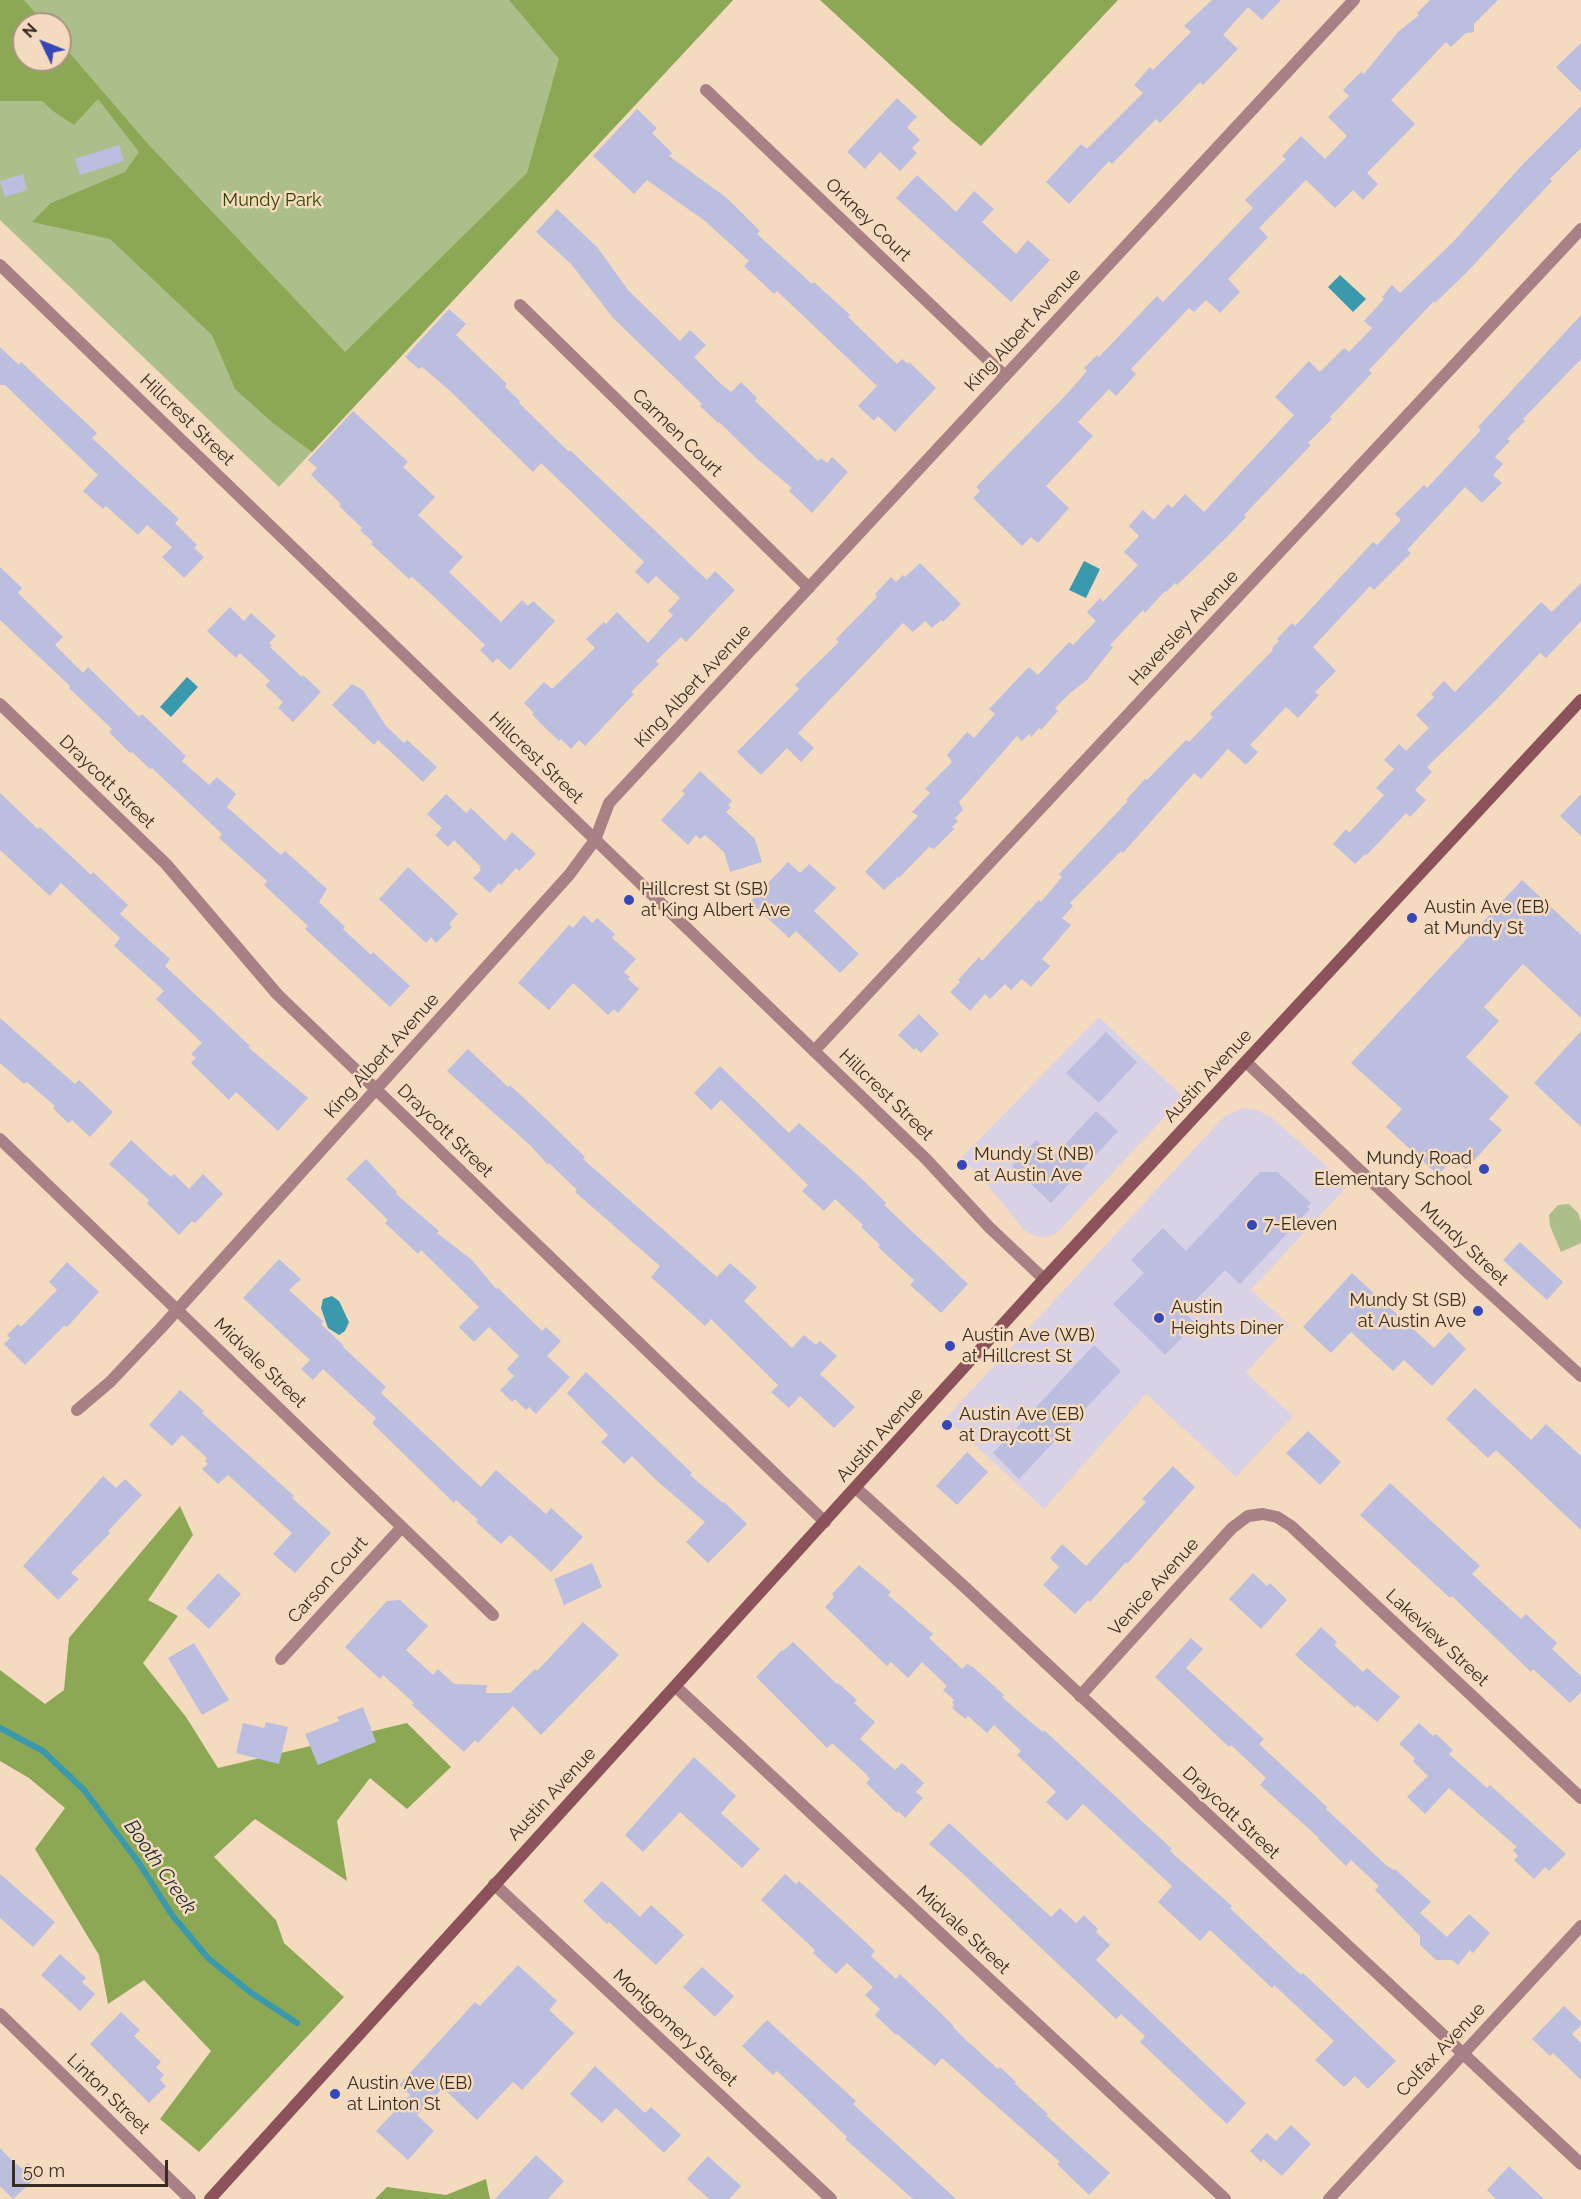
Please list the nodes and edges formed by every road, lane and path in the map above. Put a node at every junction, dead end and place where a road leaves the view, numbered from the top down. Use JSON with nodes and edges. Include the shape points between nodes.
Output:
{"nodes":[{"id":1,"x":1354,"y":0,"type":"edge"},
{"id":2,"x":706,"y":90,"type":"dead end"},
{"id":3,"x":1581,"y":229,"type":"edge"},
{"id":4,"x":0,"y":265,"type":"edge"},
{"id":5,"x":520,"y":305,"type":"dead end"},
{"id":6,"x":1005,"y":376,"type":"junction"},
{"id":7,"x":809,"y":588,"type":"junction"},
{"id":8,"x":1581,"y":700,"type":"edge"},
{"id":9,"x":0,"y":704,"type":"edge"},
{"id":10,"x":596,"y":840,"type":"junction"},
{"id":11,"x":814,"y":1051,"type":"junction"},
{"id":12,"x":1246,"y":1062,"type":"junction"},
{"id":13,"x":377,"y":1089,"type":"junction"},
{"id":14,"x":0,"y":1138,"type":"edge"},
{"id":15,"x":1044,"y":1279,"type":"junction"},
{"id":16,"x":178,"y":1308,"type":"junction"},
{"id":17,"x":1581,"y":1376,"type":"edge"},
{"id":18,"x":77,"y":1410,"type":"dead end"},
{"id":19,"x":856,"y":1488,"type":"junction"},
{"id":20,"x":1263,"y":1514,"type":"joint"},
{"id":21,"x":825,"y":1522,"type":"junction"},
{"id":22,"x":402,"y":1527,"type":"junction"},
{"id":23,"x":493,"y":1615,"type":"dead end"},
{"id":24,"x":281,"y":1659,"type":"dead end"},
{"id":25,"x":676,"y":1687,"type":"junction"},
{"id":26,"x":1080,"y":1696,"type":"junction"},
{"id":27,"x":1581,"y":1798,"type":"edge"},
{"id":28,"x":494,"y":1884,"type":"junction"},
{"id":29,"x":1581,"y":1926,"type":"edge"},
{"id":30,"x":0,"y":2014,"type":"edge"},
{"id":31,"x":1462,"y":2054,"type":"junction"},
{"id":32,"x":1581,"y":2164,"type":"edge"},
{"id":33,"x":190,"y":2199,"type":"edge"},
{"id":34,"x":210,"y":2199,"type":"edge"},
{"id":35,"x":831,"y":2199,"type":"edge"},
{"id":36,"x":1225,"y":2199,"type":"edge"},
{"id":37,"x":1329,"y":2199,"type":"edge"}],
"edges":[{"from":1,"to":6,"type":"street","name":"King Albert Avenue"},
{"from":2,"to":6,"type":"street","name":"Orkney Court"},
{"from":3,"to":11,"type":"street","name":"Haversley Avenue"},
{"from":4,"to":10,"type":"street","name":"Hillcrest Street"},
{"from":5,"to":7,"type":"street","name":"Carmen Court"},
{"from":6,"to":7,"type":"street","name":"King Albert Avenue"},
{"from":7,"to":10,"type":"street","name":"King Albert Avenue","via":[[609,803]]},
{"from":8,"to":12,"type":"main road","name":"Austin Avenue"},
{"from":9,"to":13,"type":"street","name":"Draycott Street","via":[[166,864],[265,981]]},
{"from":10,"to":11,"type":"street","name":"Hillcrest Street"},
{"from":10,"to":13,"type":"street","name":"King Albert Avenue"},
{"from":11,"to":15,"type":"street","name":"Hillcrest Street"},
{"from":12,"to":15,"type":"main road","name":"Austin Avenue"},
{"from":12,"to":17,"type":"street","name":"Mundy Street"},
{"from":13,"to":16,"type":"street","name":"King Albert Avenue"},
{"from":13,"to":21,"type":"street","name":"Draycott Street"},
{"from":14,"to":16,"type":"street","name":"Midvale Street"},
{"from":15,"to":19,"type":"main road","name":"Austin Avenue"},
{"from":16,"to":18,"type":"street","name":"King Albert Avenue","via":[[110,1382]]},
{"from":16,"to":22,"type":"street","name":"Midvale Street"},
{"from":19,"to":21,"type":"main road","name":"Austin Avenue"},
{"from":19,"to":26,"type":"street","name":"Draycott Street"},
{"from":20,"to":26,"type":"street","name":"Venice Avenue","via":[[1248,1516],[1232,1527]]},
{"from":20,"to":27,"type":"street","name":"Lakeview Street","via":[[1291,1526]]},
{"from":21,"to":25,"type":"main road","name":"Austin Avenue"},
{"from":22,"to":23,"type":"street","name":"Midvale Street"},
{"from":22,"to":24,"type":"street","name":"Carson Court"},
{"from":25,"to":28,"type":"main road","name":"Austin Avenue"},
{"from":25,"to":36,"type":"street","name":"Midvale Street"},
{"from":26,"to":31,"type":"street","name":"Draycott Street"},
{"from":28,"to":34,"type":"main road","name":"Austin Avenue"},
{"from":28,"to":35,"type":"street","name":"Montgomery Street"},
{"from":29,"to":31,"type":"street","name":"Colfax Avenue"},
{"from":30,"to":33,"type":"street","name":"Linton Street"},
{"from":31,"to":32,"type":"street","name":"Draycott Street"},
{"from":31,"to":37,"type":"street","name":"Colfax Avenue"}]}
